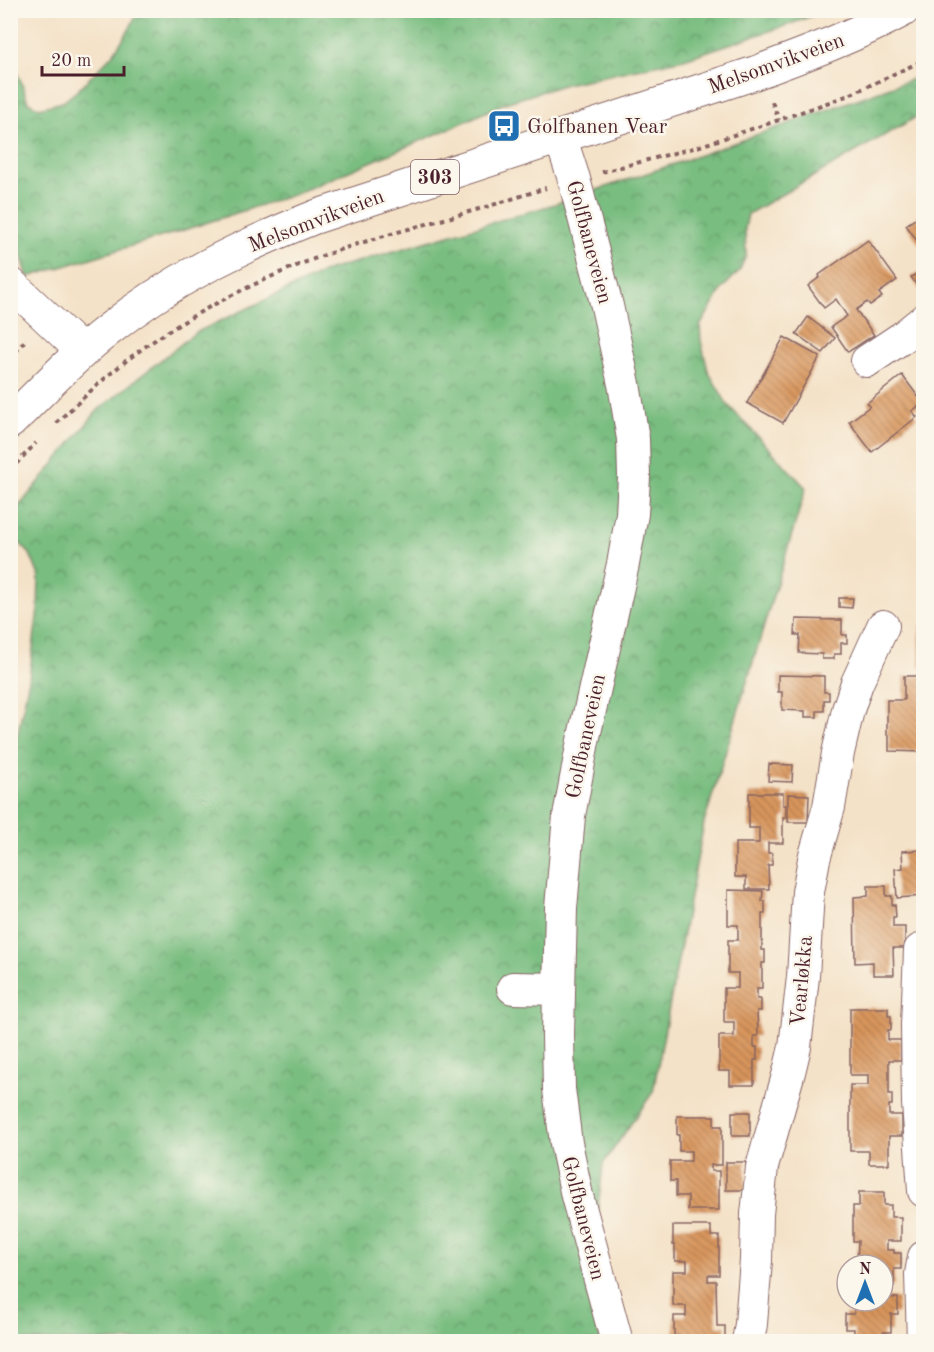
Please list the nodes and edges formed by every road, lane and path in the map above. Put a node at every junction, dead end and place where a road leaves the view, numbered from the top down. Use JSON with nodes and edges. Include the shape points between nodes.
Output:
{"nodes":[{"id":1,"x":903,"y":10,"type":"edge"},
{"id":2,"x":924,"y":60,"type":"edge"},
{"id":3,"x":772,"y":102,"type":"dead end"},
{"id":4,"x":779,"y":120,"type":"junction"},
{"id":5,"x":560,"y":136,"type":"junction"},
{"id":6,"x":574,"y":179,"type":"junction"},
{"id":7,"x":10,"y":283,"type":"edge"},
{"id":8,"x":924,"y":321,"type":"edge"},
{"id":9,"x":82,"y":351,"type":"junction"},
{"id":10,"x":867,"y":361,"type":"dead end"},
{"id":11,"x":10,"y":422,"type":"edge"},
{"id":12,"x":52,"y":427,"type":"dead end"},
{"id":13,"x":37,"y":442,"type":"dead end"},
{"id":14,"x":10,"y":470,"type":"edge"},
{"id":15,"x":884,"y":626,"type":"dead end"},
{"id":16,"x":920,"y":950,"type":"dead end"},
{"id":17,"x":513,"y":988,"type":"dead end"},
{"id":18,"x":559,"y":988,"type":"junction"},
{"id":19,"x":924,"y":1191,"type":"edge"},
{"id":20,"x":924,"y":1257,"type":"edge"},
{"id":21,"x":616,"y":1341,"type":"edge"},
{"id":22,"x":748,"y":1341,"type":"edge"},
{"id":23,"x":923,"y":1341,"type":"edge"}],
"edges":[{"from":1,"to":5,"type":"main road","name":"Melsomvikveien","number":"303","via":[[823,48]]},
{"from":2,"to":4,"type":"path","via":[[849,95]]},
{"from":3,"to":4,"type":"path"},
{"from":4,"to":6,"type":"path","via":[[687,150]]},
{"from":5,"to":6,"type":"street","name":"Golfbaneveien"},
{"from":5,"to":9,"type":"main road","name":"Melsomvikveien","number":"303","via":[[271,234],[184,278]]},
{"from":6,"to":12,"type":"path","via":[[381,237],[266,279],[218,303],[135,354]]},
{"from":6,"to":18,"type":"street","name":"Golfbaneveien","via":[[624,384],[634,477],[632,514],[569,816]]},
{"from":7,"to":9,"type":"street"},
{"from":8,"to":10,"type":"street"},
{"from":9,"to":11,"type":"main road","name":"Melsomvikveien","number":"303"},
{"from":13,"to":14,"type":"path"},
{"from":15,"to":22,"type":"street","name":"Vearløkka","via":[[848,710],[829,807],[814,859],[795,1047],[762,1167]]},
{"from":16,"to":19,"type":"street","via":[[917,1047]]},
{"from":17,"to":18,"type":"street"},
{"from":18,"to":21,"type":"street","name":"Golfbaneveien","via":[[559,1089],[566,1143]]},
{"from":20,"to":23,"type":"street"}]}
